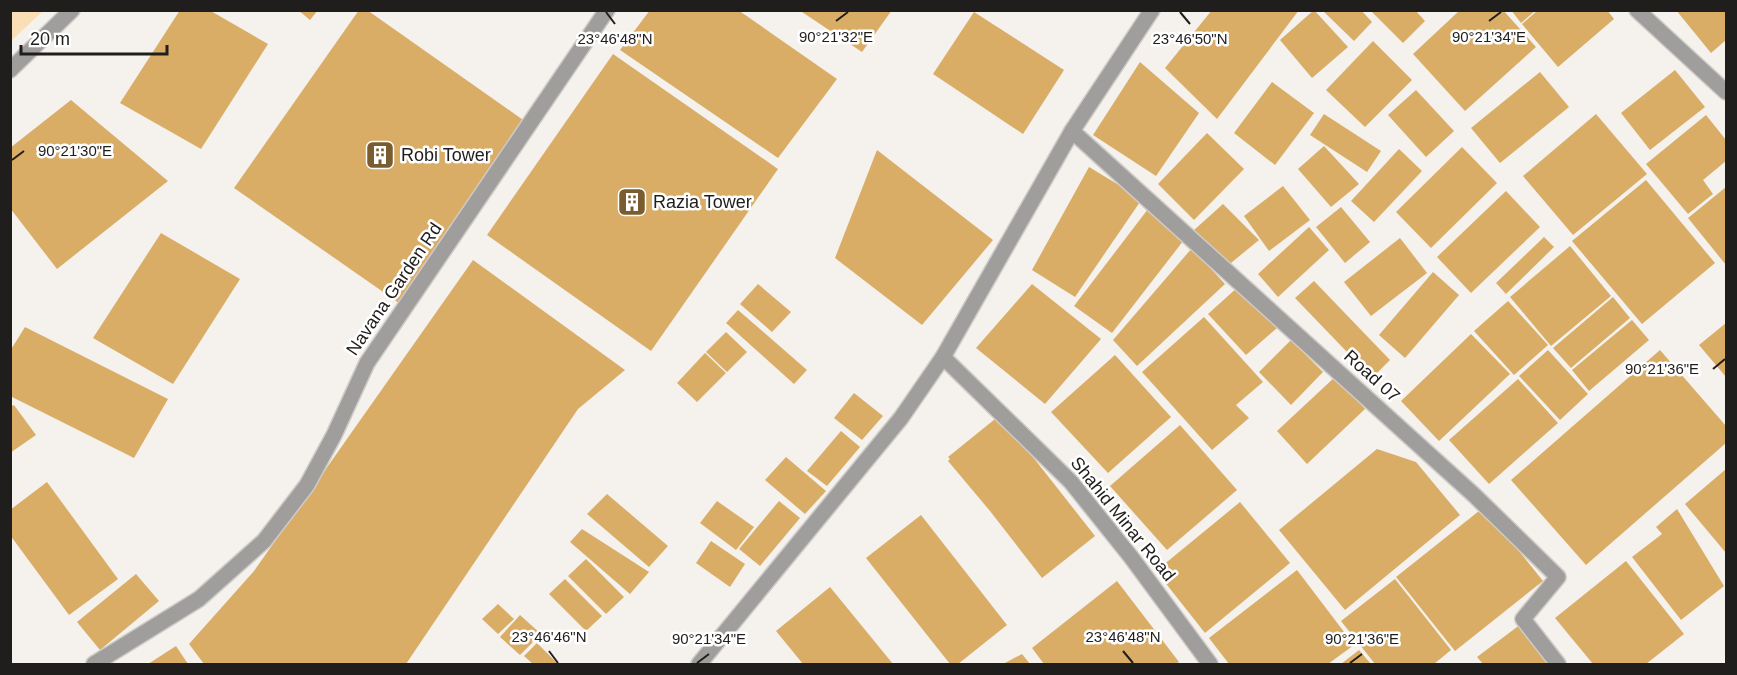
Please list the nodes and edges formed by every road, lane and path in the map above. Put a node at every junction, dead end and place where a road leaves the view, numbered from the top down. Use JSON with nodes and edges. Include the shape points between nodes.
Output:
{"nodes":[{"id":1,"x":72,"y":10,"type":"edge"},
{"id":2,"x":607,"y":10,"type":"edge"},
{"id":3,"x":1152,"y":10,"type":"edge"},
{"id":4,"x":1636,"y":10,"type":"edge"},
{"id":5,"x":10,"y":70,"type":"edge"},
{"id":6,"x":1726,"y":92,"type":"edge"},
{"id":7,"x":1072,"y":131,"type":"junction"},
{"id":8,"x":943,"y":357,"type":"junction"},
{"id":9,"x":94,"y":664,"type":"edge"},
{"id":10,"x":699,"y":664,"type":"edge"},
{"id":11,"x":1210,"y":664,"type":"edge"},
{"id":12,"x":1558,"y":664,"type":"edge"}],
"edges":[{"from":1,"to":5,"type":"street"},
{"from":2,"to":9,"type":"street","name":"Navana Garden Rd","via":[[367,363],[307,485],[264,541],[199,599]]},
{"from":3,"to":7,"type":"street"},
{"from":4,"to":6,"type":"street"},
{"from":7,"to":8,"type":"street"},
{"from":7,"to":12,"type":"street","name":"Road 07","via":[[1474,495],[1558,577],[1522,620]]},
{"from":8,"to":10,"type":"street","via":[[901,418]]},
{"from":8,"to":11,"type":"street","name":"Shahid Minar Road","via":[[1071,482]]}]}
